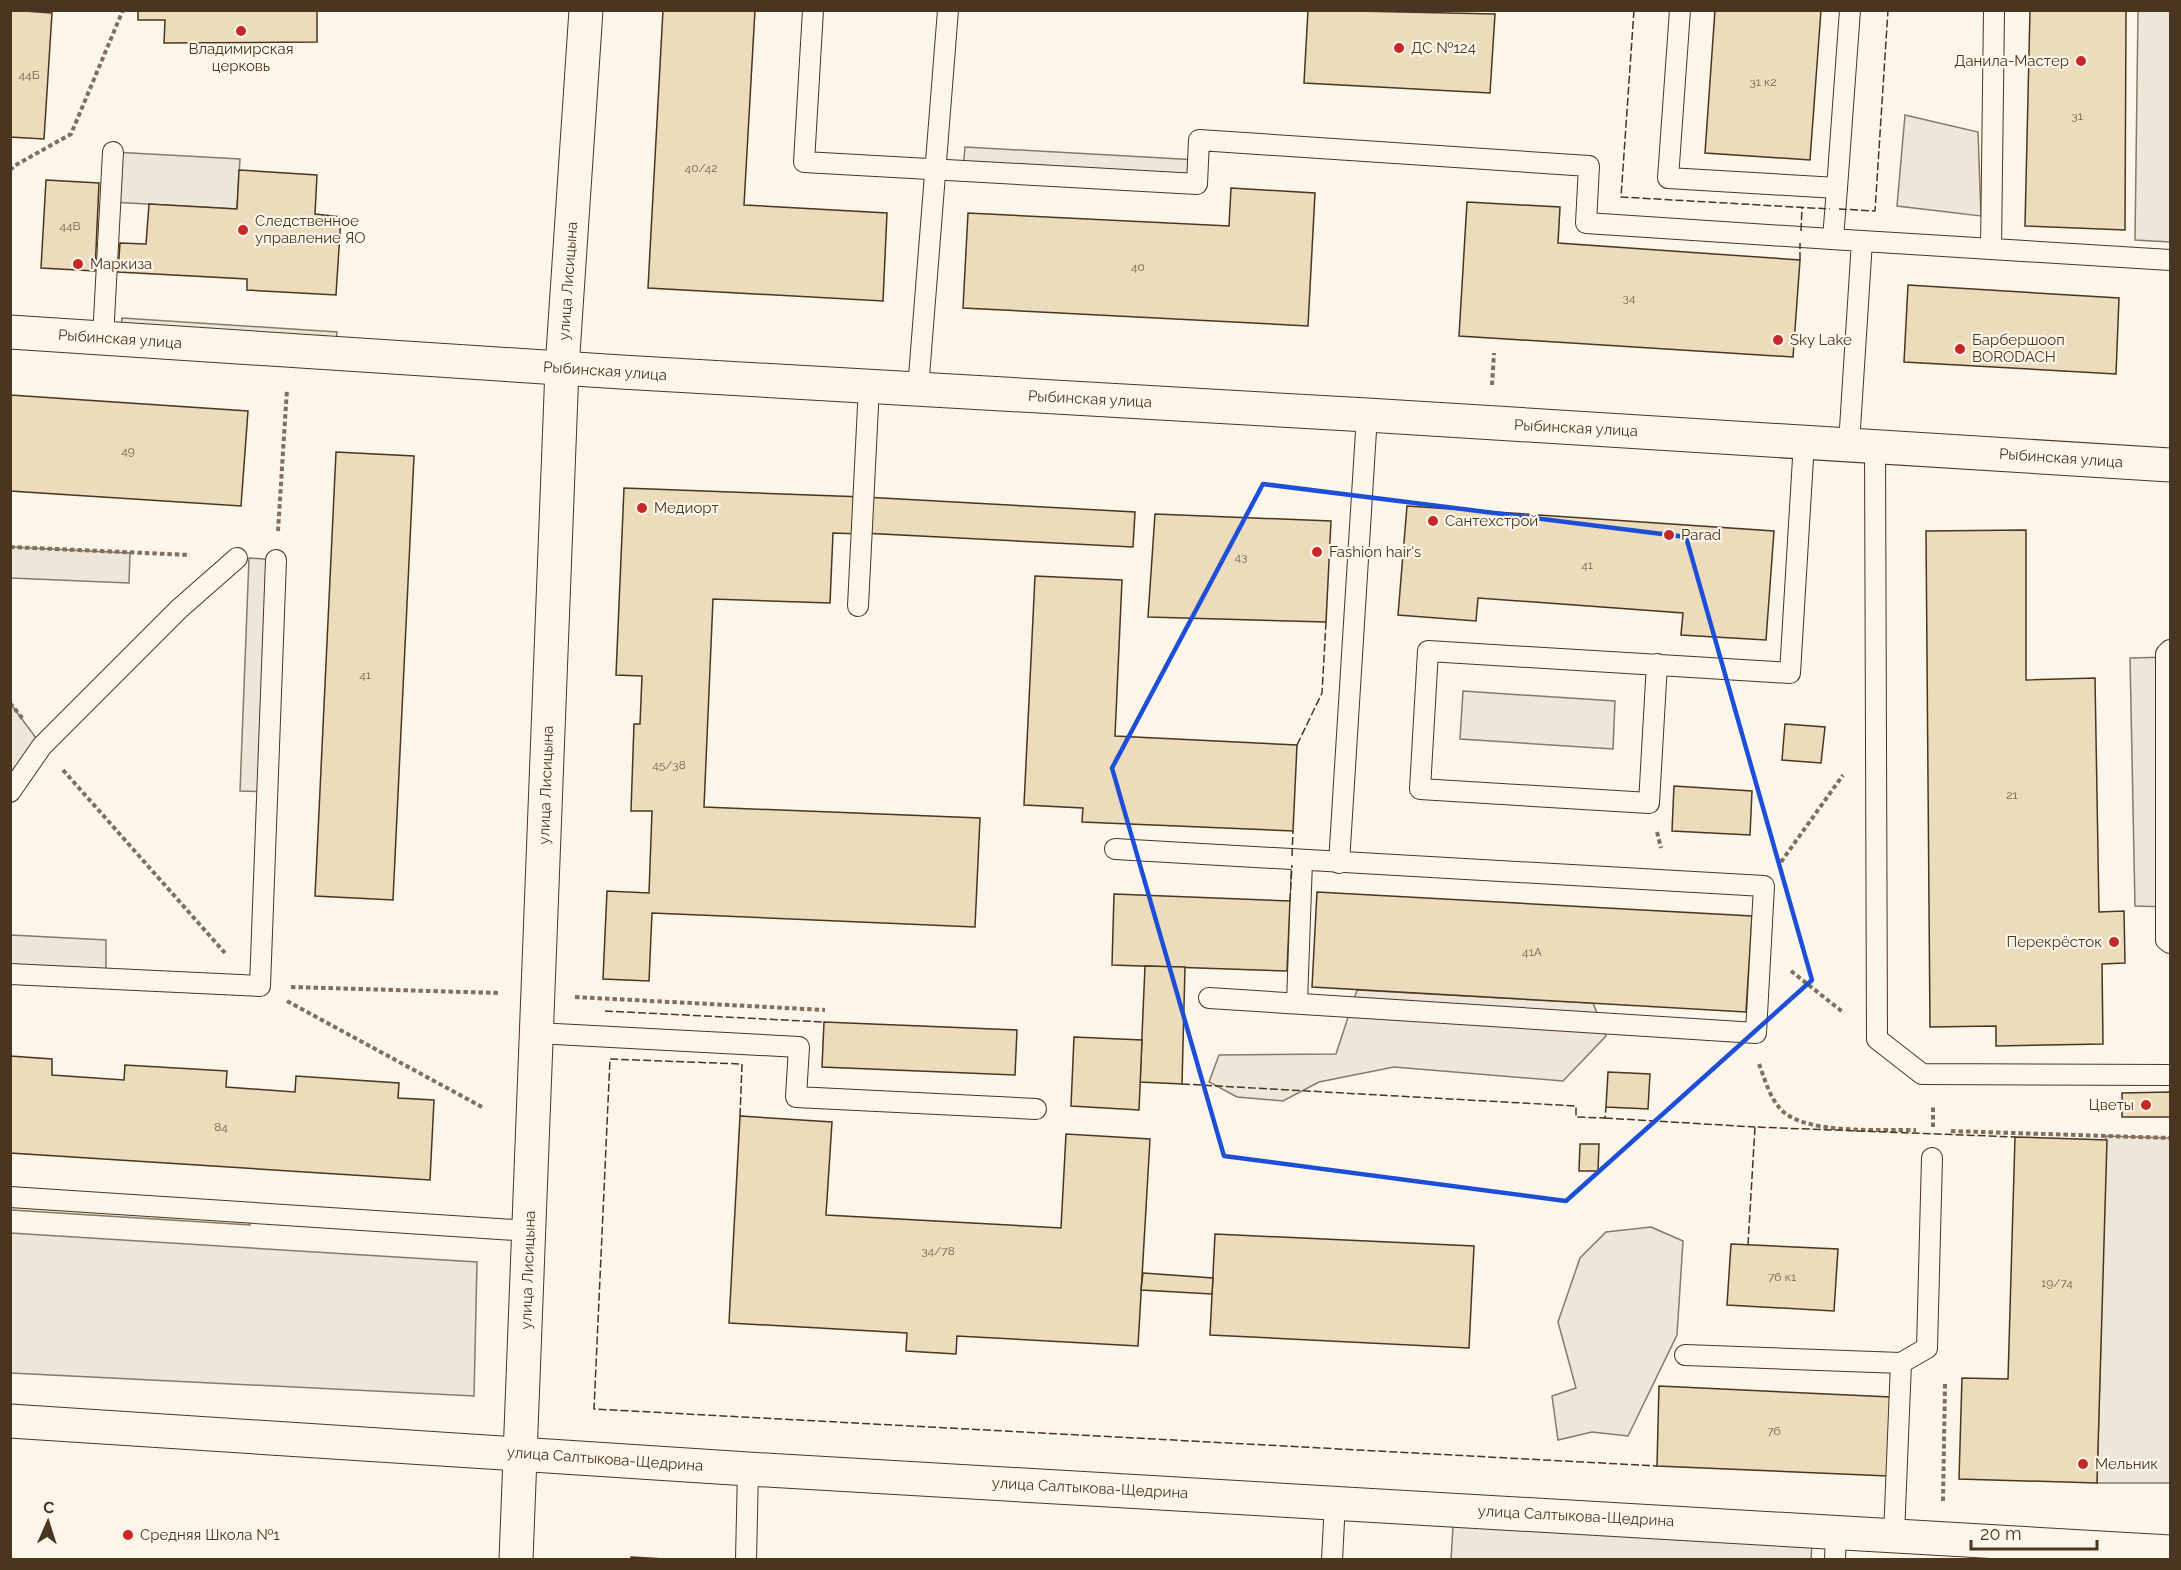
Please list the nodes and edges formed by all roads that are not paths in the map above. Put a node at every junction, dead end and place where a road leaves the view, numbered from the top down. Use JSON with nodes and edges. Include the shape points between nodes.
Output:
{"nodes":[{"id":1,"x":586,"y":10,"type":"edge"},
{"id":2,"x":813,"y":10,"type":"edge"},
{"id":3,"x":948,"y":10,"type":"edge"},
{"id":4,"x":1680,"y":10,"type":"edge"},
{"id":5,"x":1850,"y":10,"type":"edge"},
{"id":6,"x":1994,"y":10,"type":"edge"},
{"id":7,"x":113,"y":152,"type":"dead end"},
{"id":8,"x":936,"y":169,"type":"junction"},
{"id":9,"x":1837,"y":188,"type":"junction"},
{"id":10,"x":1833,"y":239,"type":"junction"},
{"id":11,"x":1862,"y":241,"type":"junction"},
{"id":12,"x":1991,"y":249,"type":"junction"},
{"id":13,"x":2170,"y":260,"type":"edge"},
{"id":14,"x":10,"y":332,"type":"edge"},
{"id":15,"x":103,"y":338,"type":"junction"},
{"id":16,"x":562,"y":368,"type":"junction"},
{"id":17,"x":869,"y":386,"type":"junction"},
{"id":18,"x":918,"y":389,"type":"junction"},
{"id":19,"x":1367,"y":415,"type":"junction"},
{"id":20,"x":1804,"y":442,"type":"junction"},
{"id":21,"x":1862,"y":445,"type":"junction"},
{"id":22,"x":2170,"y":465,"type":"edge"},
{"id":23,"x":237,"y":558,"type":"road end"},
{"id":24,"x":276,"y":560,"type":"road end"},
{"id":25,"x":858,"y":606,"type":"dead end"},
{"id":26,"x":2170,"y":650,"type":"edge"},
{"id":27,"x":1657,"y":664,"type":"junction"},
{"id":28,"x":10,"y":792,"type":"edge"},
{"id":29,"x":1115,"y":849,"type":"dead end"},
{"id":30,"x":1302,"y":861,"type":"junction"},
{"id":31,"x":1339,"y":863,"type":"junction"},
{"id":32,"x":2170,"y":943,"type":"edge"},
{"id":33,"x":10,"y":974,"type":"edge"},
{"id":34,"x":1209,"y":998,"type":"dead end"},
{"id":35,"x":1297,"y":1003,"type":"junction"},
{"id":36,"x":537,"y":1033,"type":"junction"},
{"id":37,"x":2170,"y":1075,"type":"edge"},
{"id":38,"x":1036,"y":1109,"type":"dead end"},
{"id":39,"x":1932,"y":1158,"type":"road end"},
{"id":40,"x":10,"y":1197,"type":"edge"},
{"id":41,"x":530,"y":1232,"type":"junction"},
{"id":42,"x":1685,"y":1355,"type":"dead end"},
{"id":43,"x":1901,"y":1363,"type":"junction"},
{"id":44,"x":10,"y":1421,"type":"edge"},
{"id":45,"x":520,"y":1453,"type":"junction"},
{"id":46,"x":748,"y":1469,"type":"junction"},
{"id":47,"x":1335,"y":1502,"type":"junction"},
{"id":48,"x":1894,"y":1535,"type":"junction"},
{"id":49,"x":1836,"y":1546,"type":"edge"},
{"id":50,"x":2170,"y":1552,"type":"edge"},
{"id":51,"x":516,"y":1560,"type":"edge"},
{"id":52,"x":746,"y":1560,"type":"edge"},
{"id":53,"x":1332,"y":1560,"type":"edge"}],
"edges":[{"from":1,"to":16,"type":"street","name":"улица Лисицына"},
{"from":2,"to":8,"type":"lane","via":[[804,162]]},
{"from":3,"to":8,"type":"lane"},
{"from":4,"to":9,"type":"lane","via":[[1668,178]]},
{"from":5,"to":9,"type":"lane"},
{"from":6,"to":12,"type":"lane"},
{"from":7,"to":15,"type":"lane"},
{"from":8,"to":10,"type":"lane","via":[[1197,184],[1199,140],[1589,166],[1586,223]]},
{"from":8,"to":18,"type":"lane"},
{"from":9,"to":10,"type":"lane"},
{"from":10,"to":11,"type":"lane"},
{"from":11,"to":12,"type":"lane"},
{"from":11,"to":21,"type":"lane"},
{"from":12,"to":13,"type":"lane"},
{"from":14,"to":15,"type":"street","name":"Рыбинская улица"},
{"from":15,"to":16,"type":"street","name":"Рыбинская улица"},
{"from":16,"to":17,"type":"street","name":"Рыбинская улица"},
{"from":16,"to":36,"type":"street","name":"улица Лисицына"},
{"from":17,"to":18,"type":"street","name":"Рыбинская улица"},
{"from":17,"to":25,"type":"lane"},
{"from":18,"to":19,"type":"street","name":"Рыбинская улица"},
{"from":19,"to":20,"type":"street","name":"Рыбинская улица"},
{"from":19,"to":31,"type":"lane"},
{"from":20,"to":21,"type":"street","name":"Рыбинская улица"},
{"from":20,"to":27,"type":"lane","via":[[1790,673]]},
{"from":21,"to":22,"type":"street","name":"Рыбинская улица"},
{"from":21,"to":37,"type":"lane","via":[[1876,728],[1877,1039],[1922,1074]]},
{"from":23,"to":28,"type":"lane","via":[[179,609],[42,746]]},
{"from":24,"to":33,"type":"lane","via":[[260,986]]},
{"from":26,"to":32,"type":"lane","via":[[2166,654],[2166,940]]},
{"from":27,"to":27,"type":"lane","via":[[1428,651],[1420,789],[1649,803]]},
{"from":29,"to":30,"type":"lane"},
{"from":30,"to":31,"type":"lane"},
{"from":30,"to":35,"type":"lane"},
{"from":31,"to":35,"type":"lane","via":[[1764,886],[1756,1033]]},
{"from":34,"to":35,"type":"lane"},
{"from":36,"to":38,"type":"lane","via":[[799,1047],[796,1097]]},
{"from":36,"to":41,"type":"street","name":"улица Лисицына"},
{"from":39,"to":43,"type":"lane","via":[[1926,1348]]},
{"from":40,"to":41,"type":"lane"},
{"from":41,"to":45,"type":"street","name":"улица Лисицына"},
{"from":42,"to":43,"type":"lane"},
{"from":43,"to":48,"type":"lane"},
{"from":44,"to":45,"type":"street","name":"улица Салтыкова-Щедрина"},
{"from":45,"to":46,"type":"street","name":"улица Салтыкова-Щедрина"},
{"from":45,"to":51,"type":"street","name":"улица Лисицына"},
{"from":46,"to":47,"type":"street","name":"улица Салтыкова-Щедрина"},
{"from":46,"to":52,"type":"lane"},
{"from":47,"to":49,"type":"street","name":"улица Салтыкова-Щедрина"},
{"from":47,"to":53,"type":"lane"},
{"from":48,"to":49,"type":"street","name":"улица Салтыкова-Щедрина"},
{"from":48,"to":50,"type":"street","name":"улица Салтыкова-Щедрина"}]}
